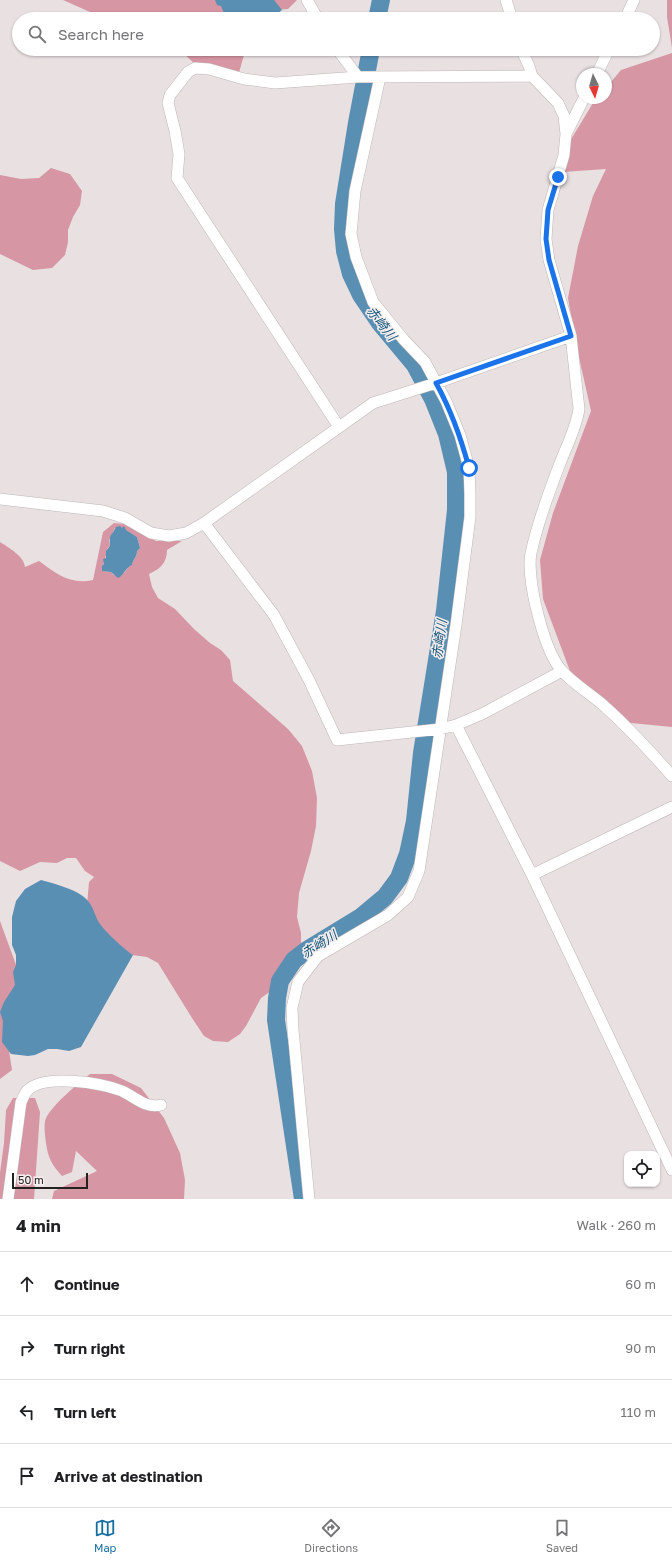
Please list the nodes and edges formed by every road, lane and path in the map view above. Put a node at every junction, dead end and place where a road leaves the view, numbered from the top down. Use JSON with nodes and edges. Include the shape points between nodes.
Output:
{"nodes":[{"id":1,"x":307,"y":0,"type":"edge"},
{"id":2,"x":506,"y":0,"type":"edge"},
{"id":3,"x":634,"y":0,"type":"edge"},
{"id":4,"x":314,"y":12,"type":"edge"},
{"id":5,"x":510,"y":12,"type":"edge"},
{"id":6,"x":628,"y":12,"type":"edge"},
{"id":7,"x":342,"y":56,"type":"edge"},
{"id":8,"x":524,"y":56,"type":"edge"},
{"id":9,"x":606,"y":56,"type":"edge"},
{"id":10,"x":600,"y":68,"type":"edge"},
{"id":11,"x":532,"y":76,"type":"junction"},
{"id":12,"x":358,"y":77,"type":"junction"},
{"id":13,"x":380,"y":77,"type":"junction"},
{"id":14,"x":581,"y":104,"type":"edge"},
{"id":15,"x":566,"y":134,"type":"junction"},
{"id":16,"x":571,"y":336,"type":"junction"},
{"id":17,"x":436,"y":383,"type":"junction"},
{"id":18,"x":340,"y":427,"type":"junction"},
{"id":19,"x":0,"y":499,"type":"edge"},
{"id":20,"x":204,"y":523,"type":"junction"},
{"id":21,"x":562,"y":671,"type":"junction"},
{"id":22,"x":456,"y":725,"type":"junction"},
{"id":23,"x":440,"y":730,"type":"junction"},
{"id":24,"x":672,"y":776,"type":"edge"},
{"id":25,"x":672,"y":807,"type":"edge"},
{"id":26,"x":532,"y":876,"type":"junction"},
{"id":27,"x":161,"y":1105,"type":"dead end"},
{"id":28,"x":672,"y":1170,"type":"edge"},
{"id":29,"x":8,"y":1199,"type":"edge"},
{"id":30,"x":309,"y":1199,"type":"edge"}],
"edges":[{"from":1,"to":4,"type":"street"},
{"from":2,"to":5,"type":"street"},
{"from":3,"to":6,"type":"street"},
{"from":7,"to":12,"type":"street"},
{"from":8,"to":11,"type":"street"},
{"from":9,"to":10,"type":"street"},
{"from":11,"to":13,"type":"street"},
{"from":11,"to":15,"type":"street","via":[[558,103],[564,116]]},
{"from":12,"to":13,"type":"street"},
{"from":12,"to":18,"type":"street","via":[[275,83],[195,68],[188,72],[170,95],[168,103],[179,154],[176,178]]},
{"from":13,"to":17,"type":"street","via":[[355,191],[351,234],[356,257],[373,302],[425,362]]},
{"from":14,"to":15,"type":"street"},
{"from":15,"to":16,"type":"street","via":[[564,155],[548,210],[546,239],[549,260]]},
{"from":16,"to":17,"type":"street"},
{"from":16,"to":21,"type":"street","via":[[579,409],[551,486],[531,553],[530,568],[531,584],[546,639]]},
{"from":17,"to":18,"type":"street","via":[[373,403]]},
{"from":17,"to":23,"type":"street","via":[[460,435],[469,468],[470,494],[470,517]]},
{"from":18,"to":20,"type":"street"},
{"from":19,"to":20,"type":"street","via":[[103,511],[125,518],[151,533],[169,536],[186,533]]},
{"from":20,"to":23,"type":"street","via":[[274,615],[309,680],[337,740]]},
{"from":21,"to":22,"type":"street","via":[[482,714]]},
{"from":21,"to":24,"type":"street","via":[[646,746]]},
{"from":22,"to":23,"type":"street"},
{"from":22,"to":26,"type":"street"},
{"from":23,"to":30,"type":"street","via":[[419,871],[408,897],[388,916],[318,956],[298,982],[292,1008],[293,1030]]},
{"from":25,"to":26,"type":"street"},
{"from":26,"to":28,"type":"street"},
{"from":27,"to":29,"type":"street","via":[[148,1106],[122,1091],[75,1082],[50,1082],[27,1091],[21,1102]]}]}
